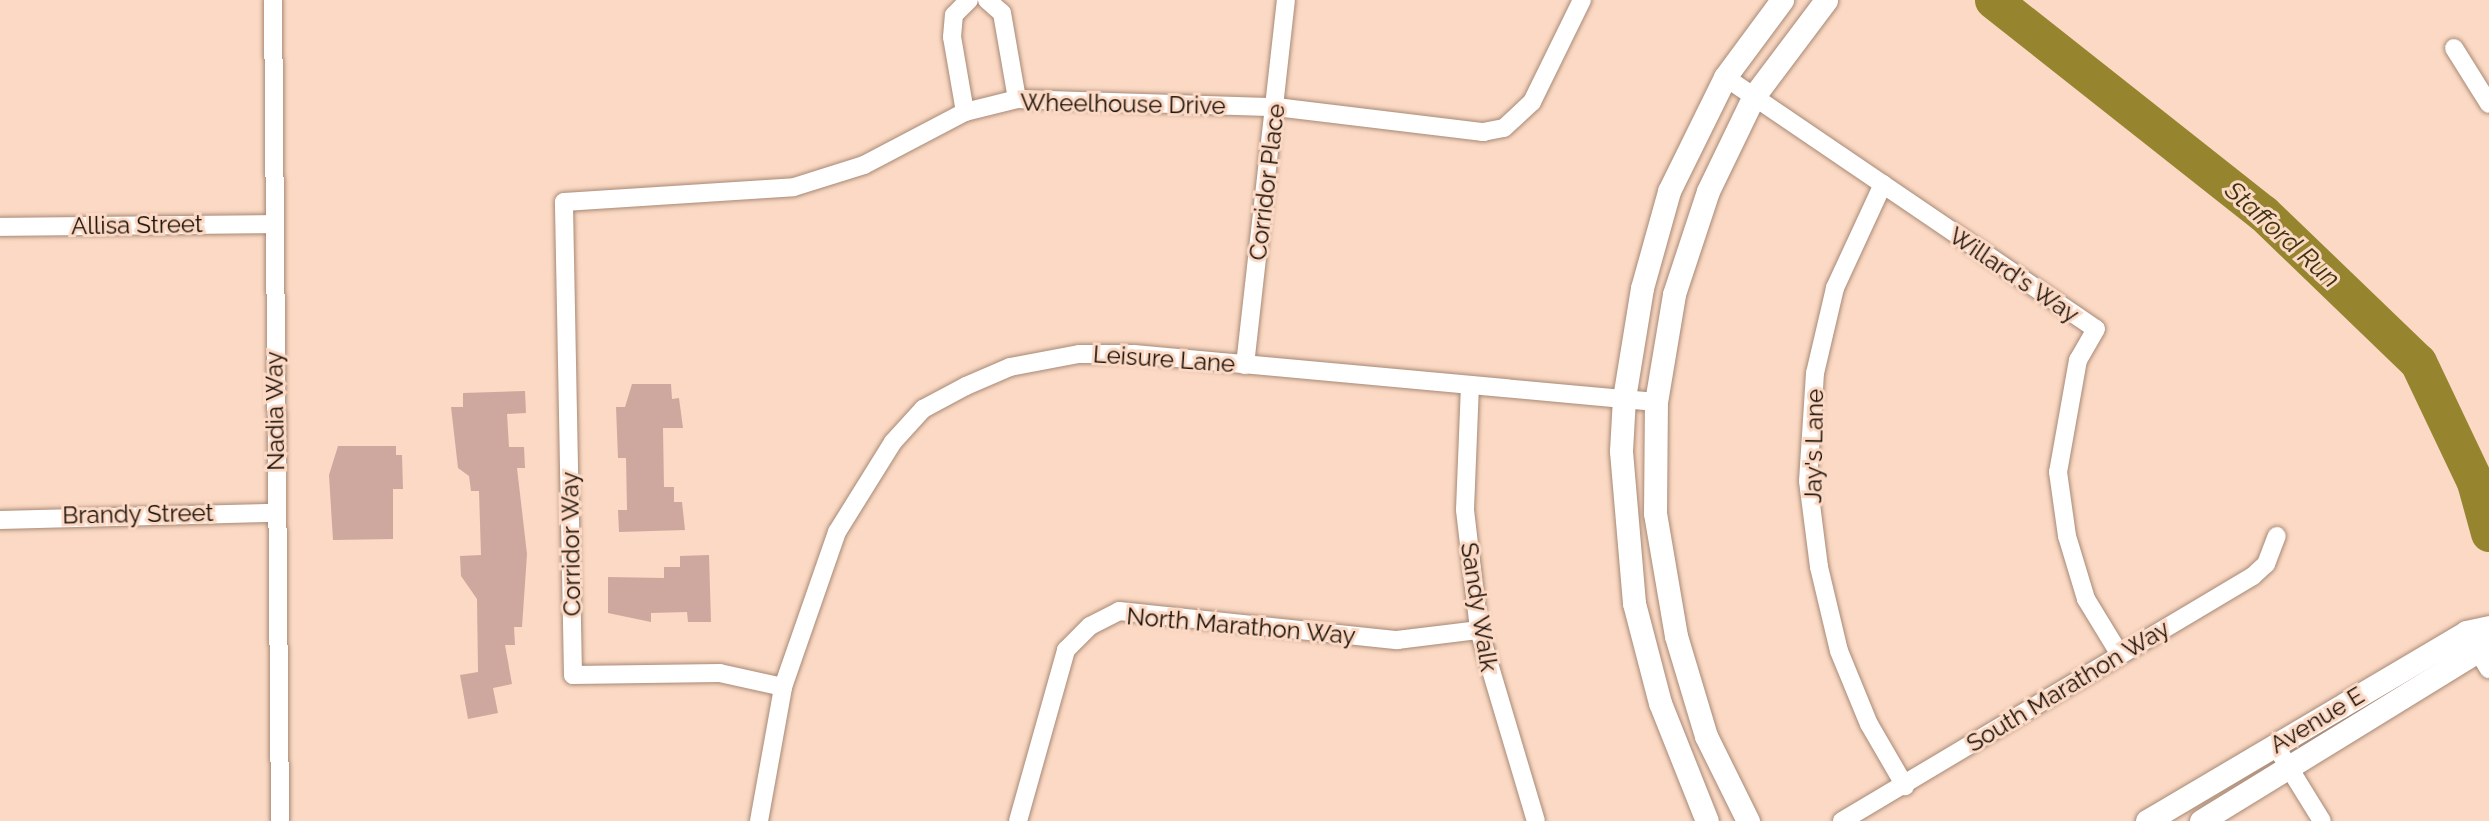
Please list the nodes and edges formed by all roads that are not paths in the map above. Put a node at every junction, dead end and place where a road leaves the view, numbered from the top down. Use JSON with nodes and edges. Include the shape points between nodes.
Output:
{"nodes":[{"id":1,"x":273,"y":0,"type":"edge"},
{"id":2,"x":969,"y":0,"type":"edge"},
{"id":3,"x":988,"y":0,"type":"edge"},
{"id":4,"x":1286,"y":0,"type":"edge"},
{"id":5,"x":1582,"y":0,"type":"edge"},
{"id":6,"x":1782,"y":0,"type":"edge"},
{"id":7,"x":1826,"y":0,"type":"edge"},
{"id":8,"x":2454,"y":48,"type":"dead end"},
{"id":9,"x":1725,"y":77,"type":"junction"},
{"id":10,"x":1754,"y":96,"type":"junction"},
{"id":11,"x":1017,"y":99,"type":"junction"},
{"id":12,"x":2489,"y":104,"type":"edge"},
{"id":13,"x":1276,"y":107,"type":"junction"},
{"id":14,"x":965,"y":111,"type":"junction"},
{"id":15,"x":1883,"y":184,"type":"junction"},
{"id":16,"x":564,"y":202,"type":"joint"},
{"id":17,"x":273,"y":224,"type":"junction"},
{"id":18,"x":0,"y":227,"type":"edge"},
{"id":19,"x":1245,"y":365,"type":"junction"},
{"id":20,"x":1469,"y":385,"type":"junction"},
{"id":21,"x":1624,"y":397,"type":"junction"},
{"id":22,"x":1656,"y":402,"type":"junction"},
{"id":23,"x":276,"y":513,"type":"junction"},
{"id":24,"x":0,"y":520,"type":"edge"},
{"id":25,"x":2277,"y":536,"type":"dead end"},
{"id":26,"x":2489,"y":627,"type":"edge"},
{"id":27,"x":1479,"y":630,"type":"junction"},
{"id":28,"x":2466,"y":632,"type":"junction"},
{"id":29,"x":2119,"y":653,"type":"junction"},
{"id":30,"x":2486,"y":656,"type":"edge"},
{"id":31,"x":783,"y":687,"type":"junction"},
{"id":32,"x":1706,"y":736,"type":"junction"},
{"id":33,"x":2275,"y":745,"type":"junction"},
{"id":34,"x":1676,"y":748,"type":"junction"},
{"id":35,"x":2289,"y":768,"type":"junction"},
{"id":36,"x":1905,"y":786,"type":"junction"},
{"id":37,"x":280,"y":821,"type":"edge"},
{"id":38,"x":759,"y":821,"type":"edge"},
{"id":39,"x":1018,"y":821,"type":"edge"},
{"id":40,"x":1536,"y":821,"type":"edge"},
{"id":41,"x":1707,"y":821,"type":"edge"},
{"id":42,"x":1748,"y":821,"type":"edge"},
{"id":43,"x":1842,"y":821,"type":"edge"},
{"id":44,"x":2147,"y":821,"type":"edge"},
{"id":45,"x":2201,"y":821,"type":"edge"},
{"id":46,"x":2322,"y":821,"type":"edge"}],
"edges":[{"from":1,"to":17,"type":"street","name":"Nadia Way"},
{"from":2,"to":14,"type":"street","via":[[954,15],[952,37]]},
{"from":3,"to":11,"type":"street","via":[[1002,13]]},
{"from":4,"to":13,"type":"street","name":"Corridor Place"},
{"from":5,"to":13,"type":"street","name":"Wheelhouse Drive","via":[[1532,102],[1504,128],[1483,132]]},
{"from":6,"to":9,"type":"street"},
{"from":7,"to":10,"type":"street"},
{"from":8,"to":12,"type":"street"},
{"from":9,"to":10,"type":"street","name":"Willard's Way"},
{"from":9,"to":21,"type":"street","via":[[1657,229]]},
{"from":10,"to":15,"type":"street","name":"Willard's Way"},
{"from":10,"to":22,"type":"street","via":[[1691,237],[1661,351]]},
{"from":11,"to":13,"type":"street","name":"Wheelhouse Drive"},
{"from":11,"to":14,"type":"street","name":"Wheelhouse Drive"},
{"from":13,"to":19,"type":"street","name":"Corridor Place"},
{"from":14,"to":16,"type":"street","name":"Wheelhouse Drive","via":[[864,165],[794,187]]},
{"from":15,"to":29,"type":"street","name":"Willard's Way","via":[[2064,313],[2096,329],[2078,360],[2058,472],[2067,536],[2086,598]]},
{"from":15,"to":36,"type":"street","name":"Jay's Lane","via":[[1835,288],[1815,373],[1808,481],[1819,567],[1839,651],[1869,724]]},
{"from":16,"to":31,"type":"street","name":"Corridor Way","via":[[573,675],[720,673]]},
{"from":17,"to":18,"type":"street","name":"Allisa Street"},
{"from":17,"to":23,"type":"street","name":"Nadia Way"},
{"from":19,"to":20,"type":"street","name":"Leisure Lane"},
{"from":19,"to":31,"type":"street","name":"Leisure Lane","via":[[1079,354],[1010,367],[923,409],[854,497]]},
{"from":20,"to":21,"type":"street","name":"Leisure Lane"},
{"from":20,"to":27,"type":"street","name":"Sandy Walk","via":[[1465,510]]},
{"from":21,"to":22,"type":"street","name":"Leisure Lane"},
{"from":21,"to":34,"type":"street","via":[[1621,451],[1634,603]]},
{"from":22,"to":32,"type":"street","via":[[1662,568]]},
{"from":23,"to":24,"type":"street","name":"Brandy Street"},
{"from":23,"to":37,"type":"street","name":"Nadia Way"},
{"from":25,"to":29,"type":"street","name":"South Marathon Way","via":[[2266,564],[2253,576]]},
{"from":26,"to":28,"type":"street","name":"Avenue E"},
{"from":27,"to":39,"type":"street","name":"North Marathon Way","via":[[1397,640],[1119,611],[1090,626],[1066,650]]},
{"from":27,"to":40,"type":"street","name":"Sandy Walk"},
{"from":28,"to":30,"type":"street"},
{"from":28,"to":33,"type":"street","name":"Avenue E"},
{"from":29,"to":36,"type":"street","name":"South Marathon Way"},
{"from":30,"to":35,"type":"street","name":"Avenue E"},
{"from":31,"to":38,"type":"street","name":"Leisure Lane"},
{"from":32,"to":34,"type":"street"},
{"from":32,"to":42,"type":"street"},
{"from":33,"to":35,"type":"street"},
{"from":33,"to":44,"type":"street","name":"Avenue E"},
{"from":34,"to":41,"type":"street"},
{"from":35,"to":45,"type":"street","name":"Avenue E"},
{"from":35,"to":46,"type":"street"},
{"from":36,"to":43,"type":"street","name":"South Marathon Way"}]}
